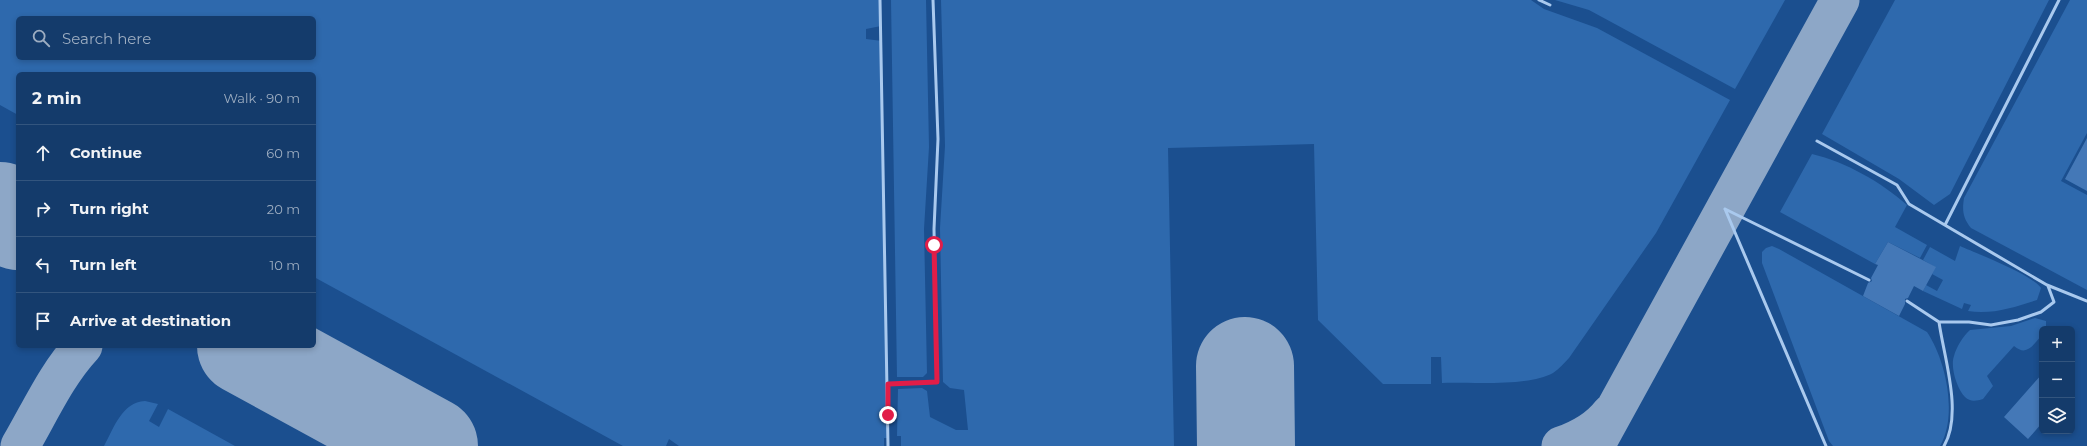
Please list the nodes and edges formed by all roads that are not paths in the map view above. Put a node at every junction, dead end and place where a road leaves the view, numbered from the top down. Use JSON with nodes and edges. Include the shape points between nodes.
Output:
{"nodes":[{"id":1,"x":880,"y":0,"type":"edge"},
{"id":2,"x":934,"y":0,"type":"edge"},
{"id":3,"x":1539,"y":0,"type":"edge"},
{"id":4,"x":2059,"y":0,"type":"edge"},
{"id":5,"x":1550,"y":5,"type":"dead end"},
{"id":6,"x":1817,"y":141,"type":"dead end"},
{"id":7,"x":1945,"y":225,"type":"junction"},
{"id":8,"x":1869,"y":280,"type":"dead end"},
{"id":9,"x":2047,"y":285,"type":"junction"},
{"id":10,"x":1907,"y":300,"type":"dead end"},
{"id":11,"x":2087,"y":301,"type":"edge"},
{"id":12,"x":1939,"y":322,"type":"junction"},
{"id":13,"x":888,"y":384,"type":"junction"},
{"id":14,"x":888,"y":446,"type":"edge"},
{"id":15,"x":1826,"y":446,"type":"edge"},
{"id":16,"x":1944,"y":446,"type":"edge"}],
"edges":[{"from":1,"to":13,"type":"lane"},
{"from":2,"to":13,"type":"lane","via":[[938,139],[934,229],[937,382]]},
{"from":3,"to":5,"type":"lane"},
{"from":4,"to":7,"type":"lane"},
{"from":6,"to":7,"type":"lane","via":[[1897,185],[1909,204]]},
{"from":7,"to":9,"type":"lane"},
{"from":8,"to":15,"type":"lane","via":[[1725,209]]},
{"from":9,"to":11,"type":"lane"},
{"from":9,"to":12,"type":"lane","via":[[2054,302],[2041,312],[2018,320],[1991,325]]},
{"from":10,"to":12,"type":"lane"},
{"from":12,"to":16,"type":"lane","via":[[1952,400],[1952,422]]},
{"from":13,"to":14,"type":"lane"}]}
